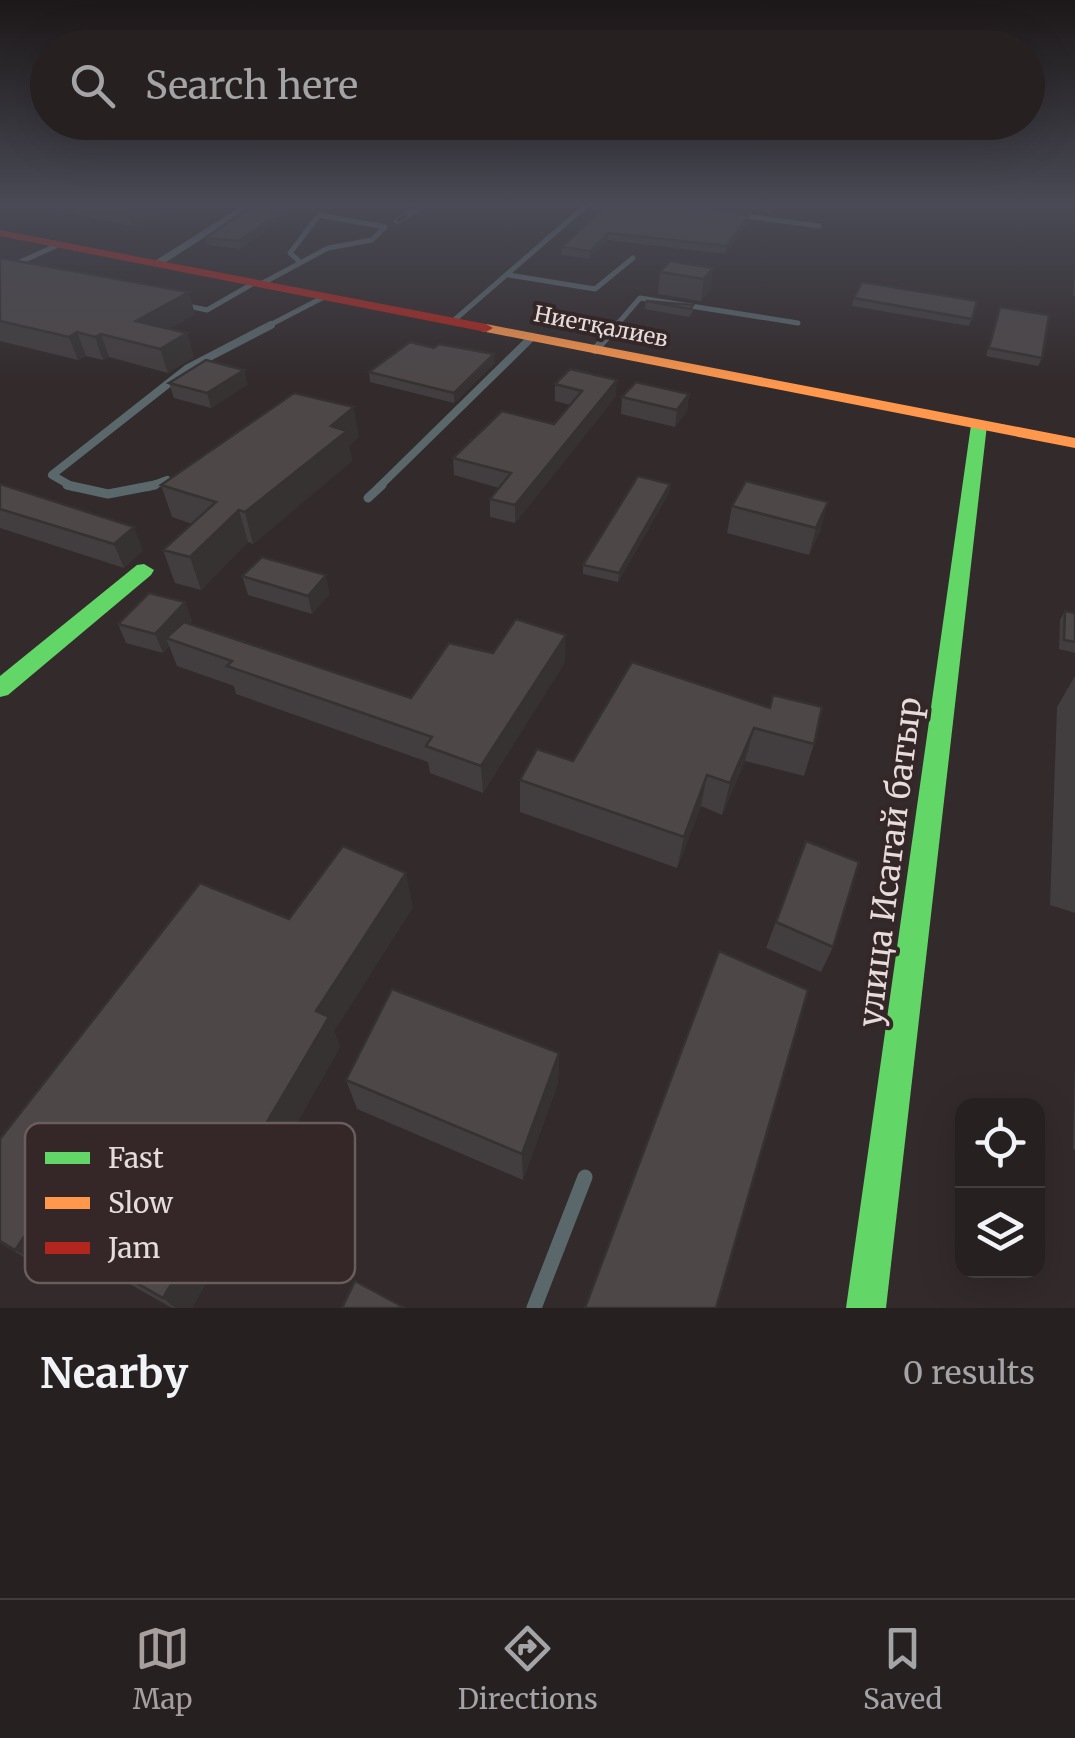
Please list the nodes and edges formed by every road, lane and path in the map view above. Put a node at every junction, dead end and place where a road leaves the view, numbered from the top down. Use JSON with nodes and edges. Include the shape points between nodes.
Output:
{"nodes":[{"id":1,"x":156,"y":264,"type":"edge"},
{"id":2,"x":291,"y":264,"type":"edge"},
{"id":3,"x":521,"y":264,"type":"edge"},
{"id":4,"x":626,"y":264,"type":"edge"},
{"id":5,"x":0,"y":271,"type":"edge"},
{"id":6,"x":509,"y":275,"type":"junction"},
{"id":7,"x":18,"y":276,"type":"edge"},
{"id":8,"x":258,"y":284,"type":"junction"},
{"id":9,"x":324,"y":297,"type":"junction"},
{"id":10,"x":170,"y":302,"type":"edge"},
{"id":11,"x":452,"y":322,"type":"junction"},
{"id":12,"x":798,"y":323,"type":"dead end"},
{"id":13,"x":532,"y":338,"type":"junction"},
{"id":14,"x":595,"y":350,"type":"junction"},
{"id":15,"x":978,"y":425,"type":"junction"},
{"id":16,"x":1075,"y":443,"type":"edge"},
{"id":17,"x":166,"y":480,"type":"edge"},
{"id":18,"x":368,"y":498,"type":"dead end"},
{"id":19,"x":144,"y":570,"type":"dead end"},
{"id":20,"x":0,"y":689,"type":"edge"},
{"id":21,"x":585,"y":1177,"type":"dead end"},
{"id":22,"x":534,"y":1308,"type":"edge"},
{"id":23,"x":866,"y":1308,"type":"edge"}],
"edges":[{"from":1,"to":8,"type":"street","name":"Ниетқалиев"},
{"from":2,"to":8,"type":"lane"},
{"from":3,"to":6,"type":"lane"},
{"from":4,"to":6,"type":"lane","via":[[594,290]]},
{"from":5,"to":7,"type":"lane"},
{"from":6,"to":11,"type":"lane"},
{"from":8,"to":9,"type":"street","name":"Ниетқалиев"},
{"from":8,"to":10,"type":"lane","via":[[207,310]]},
{"from":9,"to":11,"type":"street","name":"Ниетқалиев"},
{"from":9,"to":17,"type":"lane","via":[[188,368],[52,475],[69,488],[106,496]]},
{"from":11,"to":13,"type":"street","name":"Ниетқалиев"},
{"from":12,"to":14,"type":"lane","via":[[640,298]]},
{"from":13,"to":14,"type":"street","name":"Ниетқалиев"},
{"from":13,"to":18,"type":"lane"},
{"from":14,"to":15,"type":"street","name":"Ниетқалиев"},
{"from":15,"to":16,"type":"street","name":"Ниетқалиев"},
{"from":15,"to":23,"type":"street","name":"улица Исатай батыр"},
{"from":19,"to":20,"type":"street"},
{"from":21,"to":22,"type":"lane"}]}
